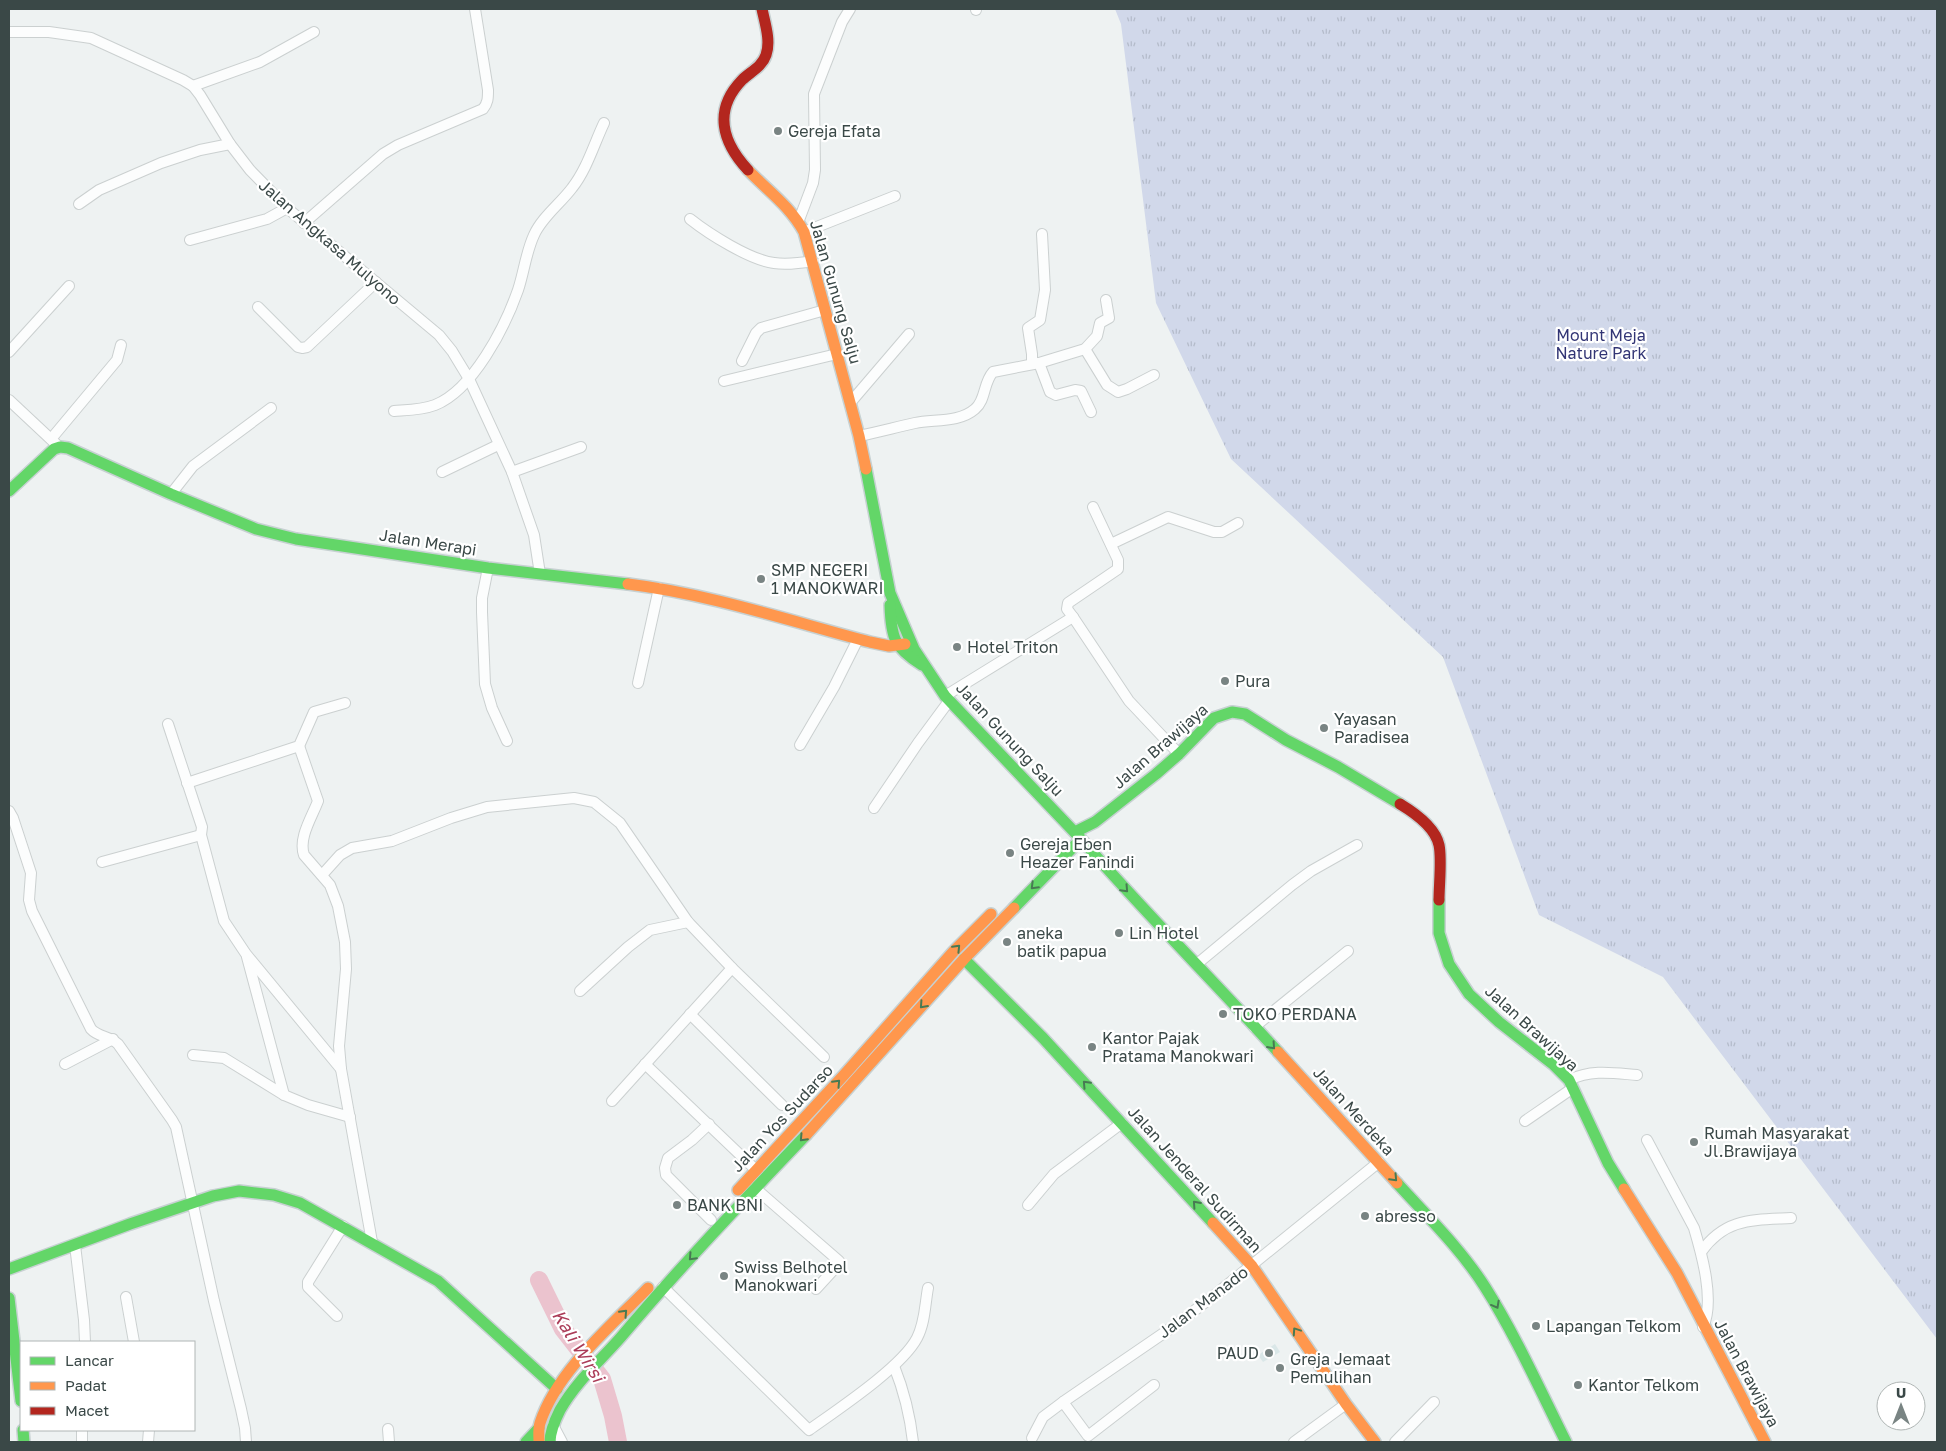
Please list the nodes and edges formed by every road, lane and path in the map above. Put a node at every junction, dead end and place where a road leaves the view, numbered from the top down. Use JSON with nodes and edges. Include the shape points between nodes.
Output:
{"nodes":[{"id":1,"x":475,"y":9,"type":"edge"},
{"id":2,"x":762,"y":9,"type":"edge"},
{"id":3,"x":850,"y":9,"type":"edge"},
{"id":4,"x":9,"y":32,"type":"edge"},
{"id":5,"x":314,"y":32,"type":"dead end"},
{"id":6,"x":193,"y":86,"type":"junction"},
{"id":7,"x":604,"y":123,"type":"dead end"},
{"id":8,"x":230,"y":144,"type":"junction"},
{"id":9,"x":895,"y":196,"type":"dead end"},
{"id":10,"x":79,"y":204,"type":"dead end"},
{"id":11,"x":287,"y":208,"type":"junction"},
{"id":12,"x":690,"y":220,"type":"dead end"},
{"id":13,"x":799,"y":220,"type":"junction"},
{"id":14,"x":304,"y":223,"type":"junction"},
{"id":15,"x":804,"y":232,"type":"junction"},
{"id":16,"x":1042,"y":234,"type":"dead end"},
{"id":17,"x":190,"y":240,"type":"dead end"},
{"id":18,"x":813,"y":262,"type":"junction"},
{"id":19,"x":376,"y":282,"type":"junction"},
{"id":20,"x":70,"y":286,"type":"dead end"},
{"id":21,"x":1106,"y":300,"type":"dead end"},
{"id":22,"x":258,"y":307,"type":"dead end"},
{"id":23,"x":826,"y":310,"type":"junction"},
{"id":24,"x":909,"y":334,"type":"dead end"},
{"id":25,"x":121,"y":345,"type":"dead end"},
{"id":26,"x":1084,"y":349,"type":"junction"},
{"id":27,"x":9,"y":352,"type":"edge"},
{"id":28,"x":837,"y":354,"type":"junction"},
{"id":29,"x":742,"y":361,"type":"dead end"},
{"id":30,"x":1035,"y":363,"type":"junction"},
{"id":31,"x":1154,"y":375,"type":"dead end"},
{"id":32,"x":470,"y":379,"type":"junction"},
{"id":33,"x":724,"y":381,"type":"dead end"},
{"id":34,"x":9,"y":400,"type":"edge"},
{"id":35,"x":850,"y":403,"type":"junction"},
{"id":36,"x":271,"y":408,"type":"dead end"},
{"id":37,"x":394,"y":411,"type":"dead end"},
{"id":38,"x":1091,"y":412,"type":"dead end"},
{"id":39,"x":860,"y":436,"type":"junction"},
{"id":40,"x":55,"y":443,"type":"junction"},
{"id":41,"x":498,"y":445,"type":"junction"},
{"id":42,"x":581,"y":446,"type":"dead end"},
{"id":43,"x":442,"y":472,"type":"dead end"},
{"id":44,"x":512,"y":472,"type":"junction"},
{"id":45,"x":9,"y":491,"type":"edge"},
{"id":46,"x":172,"y":494,"type":"junction"},
{"id":47,"x":1093,"y":508,"type":"dead end"},
{"id":48,"x":1238,"y":522,"type":"dead end"},
{"id":49,"x":1111,"y":544,"type":"junction"},
{"id":50,"x":488,"y":568,"type":"junction"},
{"id":51,"x":540,"y":574,"type":"junction"},
{"id":52,"x":659,"y":588,"type":"junction"},
{"id":53,"x":890,"y":593,"type":"junction"},
{"id":54,"x":1073,"y":617,"type":"junction"},
{"id":55,"x":905,"y":631,"type":"junction"},
{"id":56,"x":864,"y":641,"type":"junction"},
{"id":57,"x":894,"y":642,"type":"junction"},
{"id":58,"x":911,"y":643,"type":"junction"},
{"id":59,"x":924,"y":666,"type":"junction"},
{"id":60,"x":638,"y":683,"type":"dead end"},
{"id":61,"x":947,"y":698,"type":"junction"},
{"id":62,"x":345,"y":704,"type":"dead end"},
{"id":63,"x":168,"y":724,"type":"dead end"},
{"id":64,"x":506,"y":741,"type":"dead end"},
{"id":65,"x":300,"y":746,"type":"junction"},
{"id":66,"x":800,"y":746,"type":"dead end"},
{"id":67,"x":1179,"y":754,"type":"junction"},
{"id":68,"x":187,"y":783,"type":"junction"},
{"id":69,"x":874,"y":808,"type":"dead end"},
{"id":70,"x":9,"y":811,"type":"edge"},
{"id":71,"x":200,"y":835,"type":"junction"},
{"id":72,"x":1078,"y":836,"type":"junction"},
{"id":73,"x":1357,"y":845,"type":"dead end"},
{"id":74,"x":102,"y":862,"type":"dead end"},
{"id":75,"x":322,"y":874,"type":"junction"},
{"id":76,"x":1014,"y":891,"type":"dead end"},
{"id":77,"x":1001,"y":904,"type":"dead end"},
{"id":78,"x":688,"y":922,"type":"junction"},
{"id":79,"x":1348,"y":951,"type":"dead end"},
{"id":80,"x":246,"y":954,"type":"junction"},
{"id":81,"x":964,"y":959,"type":"junction"},
{"id":82,"x":1197,"y":964,"type":"junction"},
{"id":83,"x":732,"y":968,"type":"junction"},
{"id":84,"x":580,"y":991,"type":"dead end"},
{"id":85,"x":690,"y":1014,"type":"junction"},
{"id":86,"x":1254,"y":1027,"type":"junction"},
{"id":87,"x":113,"y":1039,"type":"junction"},
{"id":88,"x":192,"y":1056,"type":"dead end"},
{"id":89,"x":824,"y":1057,"type":"dead end"},
{"id":90,"x":65,"y":1064,"type":"dead end"},
{"id":91,"x":645,"y":1064,"type":"junction"},
{"id":92,"x":341,"y":1069,"type":"junction"},
{"id":93,"x":1637,"y":1075,"type":"dead end"},
{"id":94,"x":1571,"y":1084,"type":"junction"},
{"id":95,"x":284,"y":1095,"type":"junction"},
{"id":96,"x":612,"y":1100,"type":"dead end"},
{"id":97,"x":782,"y":1105,"type":"dead end"},
{"id":98,"x":816,"y":1106,"type":"junction"},
{"id":99,"x":825,"y":1114,"type":"junction"},
{"id":100,"x":350,"y":1117,"type":"junction"},
{"id":101,"x":1525,"y":1121,"type":"dead end"},
{"id":102,"x":1122,"y":1123,"type":"junction"},
{"id":103,"x":709,"y":1124,"type":"junction"},
{"id":104,"x":1647,"y":1140,"type":"dead end"},
{"id":105,"x":1379,"y":1162,"type":"junction"},
{"id":106,"x":756,"y":1170,"type":"junction"},
{"id":107,"x":755,"y":1188,"type":"junction"},
{"id":108,"x":192,"y":1202,"type":"junction"},
{"id":109,"x":1028,"y":1205,"type":"dead end"},
{"id":110,"x":1791,"y":1218,"type":"dead end"},
{"id":111,"x":711,"y":1220,"type":"junction"},
{"id":112,"x":343,"y":1226,"type":"junction"},
{"id":113,"x":372,"y":1242,"type":"junction"},
{"id":114,"x":75,"y":1245,"type":"junction"},
{"id":115,"x":1700,"y":1252,"type":"junction"},
{"id":116,"x":1252,"y":1266,"type":"junction"},
{"id":117,"x":9,"y":1269,"type":"edge"},
{"id":118,"x":663,"y":1287,"type":"junction"},
{"id":119,"x":928,"y":1288,"type":"dead end"},
{"id":120,"x":816,"y":1289,"type":"dead end"},
{"id":121,"x":126,"y":1297,"type":"dead end"},
{"id":122,"x":9,"y":1298,"type":"edge"},
{"id":123,"x":336,"y":1316,"type":"dead end"},
{"id":124,"x":1703,"y":1327,"type":"junction"},
{"id":125,"x":85,"y":1341,"type":"edge"},
{"id":126,"x":134,"y":1341,"type":"edge"},
{"id":127,"x":894,"y":1366,"type":"junction"},
{"id":128,"x":1154,"y":1385,"type":"dead end"},
{"id":129,"x":557,"y":1389,"type":"junction"},
{"id":130,"x":20,"y":1392,"type":"edge"},
{"id":131,"x":1063,"y":1402,"type":"junction"},
{"id":132,"x":1434,"y":1402,"type":"dead end"},
{"id":133,"x":1346,"y":1404,"type":"junction"},
{"id":134,"x":553,"y":1426,"type":"junction"},
{"id":135,"x":539,"y":1428,"type":"junction"},
{"id":136,"x":388,"y":1429,"type":"dead end"},
{"id":137,"x":1032,"y":1438,"type":"dead end"},
{"id":138,"x":246,"y":1442,"type":"edge"},
{"id":139,"x":389,"y":1442,"type":"edge"},
{"id":140,"x":526,"y":1442,"type":"edge"},
{"id":141,"x":539,"y":1442,"type":"edge"},
{"id":142,"x":550,"y":1442,"type":"edge"},
{"id":143,"x":562,"y":1442,"type":"edge"},
{"id":144,"x":913,"y":1442,"type":"edge"},
{"id":145,"x":1294,"y":1442,"type":"edge"},
{"id":146,"x":1375,"y":1442,"type":"edge"},
{"id":147,"x":1395,"y":1442,"type":"edge"},
{"id":148,"x":1566,"y":1442,"type":"edge"},
{"id":149,"x":1765,"y":1442,"type":"edge"}],
"edges":[{"from":1,"to":14,"type":"street","via":[[488,90],[488,100],[483,109],[383,154]]},
{"from":2,"to":13,"type":"main road","name":"Jalan Gunung Salju","via":[[767,34],[764,61],[732,91],[723,124],[740,162]]},
{"from":3,"to":13,"type":"street","via":[[816,87],[814,177]]},
{"from":4,"to":6,"type":"street","name":"Jalan Angkasa Mulyono","via":[[49,32],[91,38]]},
{"from":5,"to":6,"type":"street","via":[[260,62]]},
{"from":6,"to":8,"type":"street","name":"Jalan Angkasa Mulyono"},
{"from":7,"to":32,"type":"street","via":[[573,187],[538,226],[511,307],[496,339]]},
{"from":8,"to":10,"type":"street","via":[[161,163],[98,190]]},
{"from":8,"to":11,"type":"street","name":"Jalan Angkasa Mulyono"},
{"from":9,"to":15,"type":"street"},
{"from":11,"to":14,"type":"street","name":"Jalan Angkasa Mulyono"},
{"from":11,"to":17,"type":"street","via":[[267,219]]},
{"from":12,"to":18,"type":"street","via":[[761,260]]},
{"from":13,"to":15,"type":"main road","name":"Jalan Gunung Salju"},
{"from":14,"to":19,"type":"street","name":"Jalan Angkasa Mulyono"},
{"from":15,"to":18,"type":"main road","name":"Jalan Gunung Salju"},
{"from":16,"to":30,"type":"street","via":[[1045,290],[1040,320],[1028,328]]},
{"from":18,"to":23,"type":"main road","name":"Jalan Gunung Salju"},
{"from":19,"to":22,"type":"street","via":[[307,347],[298,347]]},
{"from":19,"to":32,"type":"street","name":"Jalan Angkasa Mulyono","via":[[439,335]]},
{"from":20,"to":27,"type":"street"},
{"from":21,"to":26,"type":"street","via":[[1109,318],[1100,323],[1097,336]]},
{"from":23,"to":28,"type":"main road","name":"Jalan Gunung Salju"},
{"from":23,"to":29,"type":"street","via":[[761,328]]},
{"from":24,"to":35,"type":"street"},
{"from":25,"to":40,"type":"street","via":[[117,360]]},
{"from":26,"to":30,"type":"street"},
{"from":26,"to":31,"type":"street","via":[[1107,385],[1118,392]]},
{"from":28,"to":33,"type":"street"},
{"from":28,"to":35,"type":"main road","name":"Jalan Gunung Salju"},
{"from":30,"to":38,"type":"street","via":[[1050,392],[1056,395],[1081,391]]},
{"from":30,"to":39,"type":"street","via":[[993,372],[987,380],[979,406],[973,411]]},
{"from":32,"to":37,"type":"street","via":[[436,405],[419,410]]},
{"from":32,"to":41,"type":"street","name":"Jalan Angkasa Mulyono"},
{"from":34,"to":40,"type":"street"},
{"from":35,"to":39,"type":"main road","name":"Jalan Gunung Salju"},
{"from":36,"to":46,"type":"street","via":[[193,466]]},
{"from":39,"to":53,"type":"main road","name":"Jalan Gunung Salju"},
{"from":40,"to":45,"type":"main road","via":[[54,449]]},
{"from":40,"to":46,"type":"main road","name":"Jalan Merapi"},
{"from":41,"to":43,"type":"street"},
{"from":41,"to":44,"type":"street","name":"Jalan Angkasa Mulyono"},
{"from":42,"to":44,"type":"street"},
{"from":44,"to":51,"type":"street","name":"Jalan Angkasa Mulyono","via":[[534,535]]},
{"from":46,"to":50,"type":"main road","name":"Jalan Merapi","via":[[256,529]]},
{"from":47,"to":49,"type":"street"},
{"from":48,"to":49,"type":"street","via":[[1222,532],[1214,532],[1168,517]]},
{"from":49,"to":54,"type":"street","via":[[1118,569],[1068,603],[1067,609]]},
{"from":50,"to":51,"type":"main road","name":"Jalan Merapi"},
{"from":50,"to":64,"type":"street","via":[[482,598],[485,684]]},
{"from":51,"to":52,"type":"main road","name":"Jalan Merapi"},
{"from":52,"to":56,"type":"main road","name":"Jalan Merapi"},
{"from":52,"to":60,"type":"street"},
{"from":53,"to":55,"type":"main road","name":"Jalan Gunung Salju"},
{"from":53,"to":57,"type":"main road","name":"Jalan Gunung Salju"},
{"from":54,"to":61,"type":"street"},
{"from":54,"to":67,"type":"street","via":[[1129,701]]},
{"from":55,"to":57,"type":"main road"},
{"from":55,"to":58,"type":"main road","name":"Jalan Gunung Salju"},
{"from":56,"to":57,"type":"main road","name":"Jalan Merapi"},
{"from":56,"to":66,"type":"street"},
{"from":57,"to":58,"type":"main road","name":"Jalan Merapi"},
{"from":57,"to":59,"type":"main road","name":"Jalan Gunung Salju","via":[[902,653]]},
{"from":58,"to":59,"type":"main road","name":"Jalan Gunung Salju"},
{"from":59,"to":61,"type":"main road","name":"Jalan Gunung Salju"},
{"from":61,"to":69,"type":"street"},
{"from":61,"to":72,"type":"main road","name":"Jalan Gunung Salju"},
{"from":62,"to":65,"type":"street","via":[[314,712]]},
{"from":63,"to":68,"type":"street"},
{"from":65,"to":68,"type":"street"},
{"from":65,"to":75,"type":"street","via":[[318,801],[303,838],[302,850]]},
{"from":67,"to":72,"type":"main road","name":"Jalan Brawijaya"},
{"from":67,"to":94,"type":"main road","name":"Jalan Brawijaya","via":[[1214,718],[1232,712],[1245,714],[1366,783],[1424,822],[1431,828],[1439,845],[1439,933],[1449,964],[1469,994],[1554,1065]]},
{"from":68,"to":71,"type":"street","via":[[202,827]]},
{"from":70,"to":87,"type":"street","via":[[31,873],[29,900],[32,911],[90,1028],[94,1033]]},
{"from":71,"to":74,"type":"street"},
{"from":71,"to":80,"type":"street","via":[[224,921]]},
{"from":72,"to":76,"type":"main road"},
{"from":72,"to":81,"type":"main road","name":"Jalan Yos Sudarso","one_way":true},
{"from":72,"to":82,"type":"main road","name":"Jalan Merdeka","one_way":true},
{"from":73,"to":82,"type":"street","via":[[1292,884]]},
{"from":75,"to":78,"type":"street","via":[[340,855],[352,848],[392,841],[471,812],[498,805],[582,798],[594,802],[620,823]]},
{"from":75,"to":92,"type":"street","via":[[334,893],[347,958],[339,1046]]},
{"from":98,"to":77,"type":"main road","name":"Jalan Yos Sudarso","one_way":true,"via":[[954,951]]},
{"from":78,"to":83,"type":"street"},
{"from":78,"to":84,"type":"street","via":[[650,930]]},
{"from":79,"to":86,"type":"street"},
{"from":80,"to":92,"type":"street"},
{"from":80,"to":95,"type":"street"},
{"from":81,"to":99,"type":"main road","name":"Jalan Yos Sudarso","one_way":true},
{"from":102,"to":81,"type":"main road","name":"Jalan Jenderal Sudirman","one_way":true},
{"from":82,"to":86,"type":"main road","name":"Jalan Merdeka"},
{"from":83,"to":85,"type":"street"},
{"from":83,"to":89,"type":"street"},
{"from":85,"to":91,"type":"street"},
{"from":85,"to":97,"type":"street"},
{"from":86,"to":105,"type":"main road","name":"Jalan Merdeka","one_way":true},
{"from":87,"to":90,"type":"street"},
{"from":87,"to":108,"type":"street","via":[[176,1127]]},
{"from":88,"to":95,"type":"street","via":[[224,1058]]},
{"from":91,"to":96,"type":"street"},
{"from":91,"to":103,"type":"street"},
{"from":92,"to":100,"type":"street"},
{"from":93,"to":94,"type":"street","via":[[1583,1074]]},
{"from":94,"to":101,"type":"street"},
{"from":94,"to":124,"type":"main road","name":"Jalan Brawijaya","via":[[1608,1164],[1677,1273]]},
{"from":95,"to":100,"type":"street"},
{"from":98,"to":99,"type":"main road"},
{"from":98,"to":106,"type":"main road","name":"Jalan Yos Sudarso"},
{"from":99,"to":107,"type":"main road","name":"Jalan Yos Sudarso","one_way":true},
{"from":100,"to":113,"type":"street"},
{"from":102,"to":109,"type":"street","via":[[1054,1174]]},
{"from":116,"to":102,"type":"main road","name":"Jalan Jenderal Sudirman","one_way":true},
{"from":103,"to":106,"type":"street"},
{"from":103,"to":111,"type":"street","via":[[668,1158],[664,1168],[666,1175]]},
{"from":104,"to":115,"type":"street","via":[[1694,1228]]},
{"from":105,"to":116,"type":"street","name":"Jalan Manado"},
{"from":105,"to":148,"type":"main road","name":"Jalan Merdeka","one_way":true,"via":[[1485,1286]]},
{"from":106,"to":111,"type":"main road","name":"Jalan Yos Sudarso"},
{"from":107,"to":118,"type":"main road","name":"Jalan Yos Sudarso","one_way":true},
{"from":107,"to":120,"type":"street","via":[[838,1261]]},
{"from":108,"to":112,"type":"main road","via":[[240,1191],[256,1191],[300,1203]]},
{"from":108,"to":114,"type":"main road"},
{"from":108,"to":138,"type":"street"},
{"from":110,"to":115,"type":"street","via":[[1741,1222],[1724,1228],[1710,1238]]},
{"from":129,"to":111,"type":"main road","name":"Jalan Yos Sudarso","one_way":true},
{"from":112,"to":113,"type":"main road"},
{"from":112,"to":123,"type":"street","via":[[308,1282],[308,1287]]},
{"from":113,"to":129,"type":"main road","via":[[438,1282]]},
{"from":114,"to":117,"type":"main road"},
{"from":114,"to":125,"type":"street"},
{"from":115,"to":124,"type":"street","via":[[1708,1299]]},
{"from":116,"to":131,"type":"street","name":"Jalan Manado","via":[[1177,1324]]},
{"from":133,"to":116,"type":"main road","name":"Jalan Jenderal Sudirman","one_way":true},
{"from":118,"to":127,"type":"street","via":[[807,1429]]},
{"from":118,"to":134,"type":"main road","name":"Jalan Yos Sudarso","via":[[580,1381]]},
{"from":119,"to":127,"type":"street","via":[[917,1338]]},
{"from":121,"to":126,"type":"street"},
{"from":122,"to":130,"type":"main road"},
{"from":124,"to":149,"type":"main road","name":"Jalan Brawijaya"},
{"from":127,"to":144,"type":"street","via":[[908,1409]]},
{"from":128,"to":131,"type":"street","via":[[1088,1436]]},
{"from":129,"to":135,"type":"main road","name":"Jalan Yos Sudarso"},
{"from":131,"to":137,"type":"street","name":"Jalan Manado","via":[[1042,1417]]},
{"from":132,"to":147,"type":"street"},
{"from":133,"to":145,"type":"street"},
{"from":133,"to":146,"type":"main road","name":"Jalan Jenderal Sudirman"},
{"from":134,"to":142,"type":"main road","name":"Jalan Yos Sudarso"},
{"from":134,"to":143,"type":"street"},
{"from":135,"to":140,"type":"main road"},
{"from":135,"to":141,"type":"main road","name":"Jalan Yos Sudarso"},
{"from":136,"to":139,"type":"street"}]}
